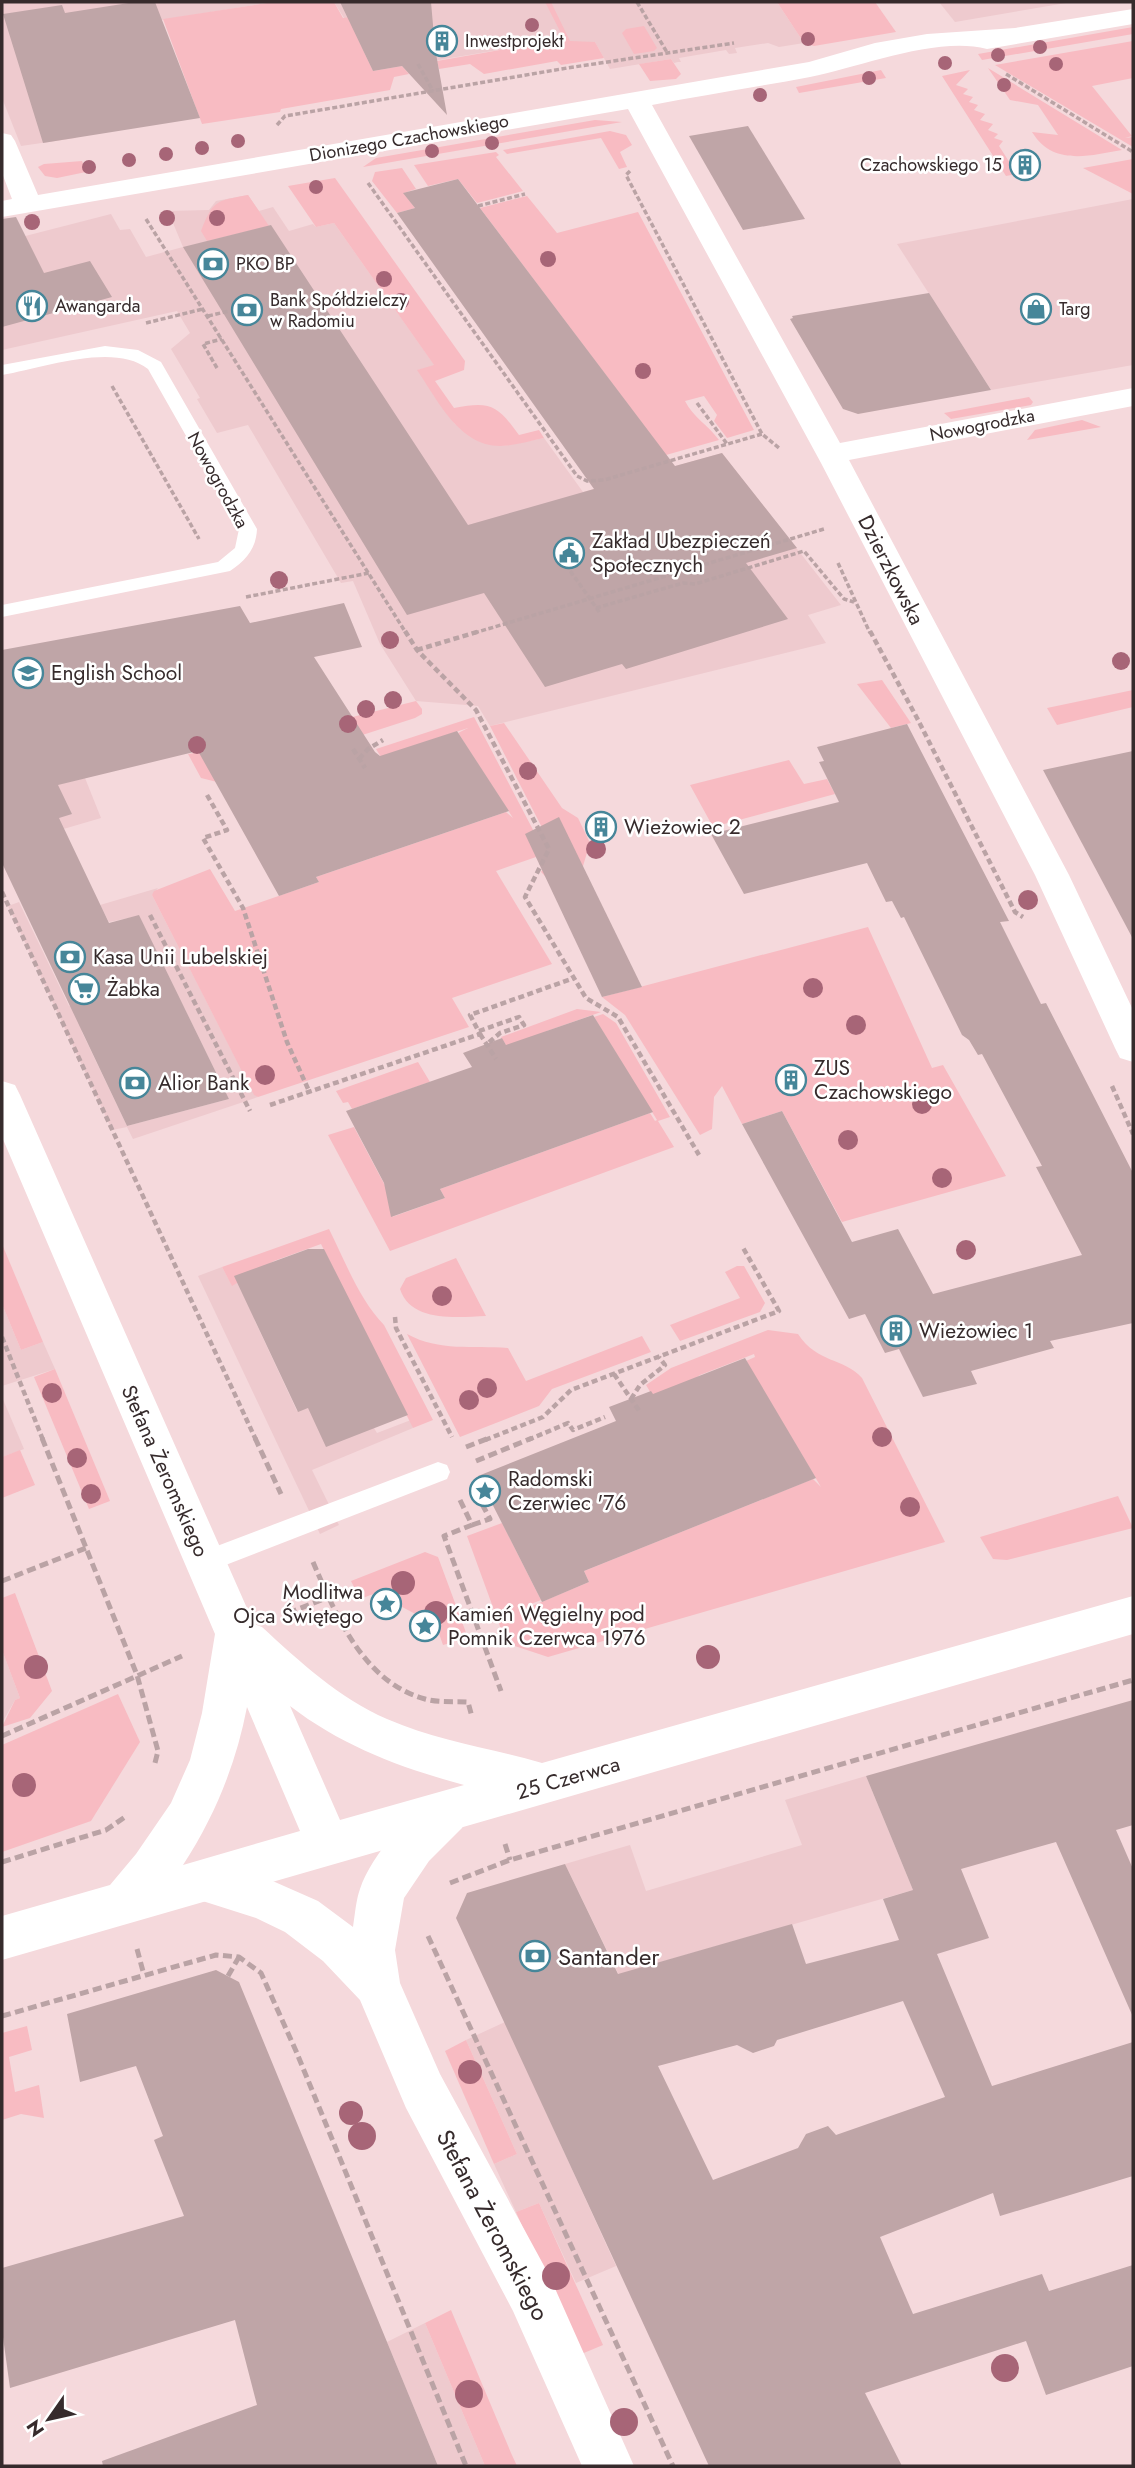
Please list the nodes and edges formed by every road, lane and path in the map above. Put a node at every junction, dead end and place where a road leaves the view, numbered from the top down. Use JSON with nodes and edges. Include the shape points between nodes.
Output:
{"nodes":[{"id":1,"x":637,"y":2,"type":"edge"},
{"id":2,"x":1133,"y":13,"type":"edge"},
{"id":3,"x":668,"y":54,"type":"dead end"},
{"id":4,"x":418,"y":64,"type":"dead end"},
{"id":5,"x":998,"y":69,"type":"dead end"},
{"id":6,"x":433,"y":91,"type":"dead end"},
{"id":7,"x":636,"y":100,"type":"junction"},
{"id":8,"x":2,"y":141,"type":"edge"},
{"id":9,"x":1133,"y":152,"type":"edge"},
{"id":10,"x":636,"y":166,"type":"dead end"},
{"id":11,"x":367,"y":175,"type":"dead end"},
{"id":12,"x":525,"y":194,"type":"dead end"},
{"id":13,"x":15,"y":206,"type":"edge"},
{"id":14,"x":478,"y":206,"type":"dead end"},
{"id":15,"x":144,"y":214,"type":"dead end"},
{"id":16,"x":229,"y":311,"type":"dead end"},
{"id":17,"x":208,"y":316,"type":"junction"},
{"id":18,"x":222,"y":339,"type":"junction"},
{"id":19,"x":217,"y":368,"type":"dead end"},
{"id":20,"x":2,"y":370,"type":"edge"},
{"id":21,"x":107,"y":378,"type":"dead end"},
{"id":22,"x":1133,"y":397,"type":"edge"},
{"id":23,"x":697,"y":403,"type":"dead end"},
{"id":24,"x":762,"y":434,"type":"junction"},
{"id":25,"x":727,"y":444,"type":"junction"},
{"id":26,"x":783,"y":451,"type":"dead end"},
{"id":27,"x":831,"y":454,"type":"junction"},
{"id":28,"x":334,"y":501,"type":"dead end"},
{"id":29,"x":326,"y":504,"type":"junction"},
{"id":30,"x":821,"y":520,"type":"dead end"},
{"id":31,"x":824,"y":529,"type":"junction"},
{"id":32,"x":186,"y":541,"type":"dead end"},
{"id":33,"x":829,"y":541,"type":"dead end"},
{"id":34,"x":834,"y":553,"type":"dead end"},
{"id":35,"x":566,"y":565,"type":"dead end"},
{"id":36,"x":589,"y":599,"type":"junction"},
{"id":37,"x":854,"y":602,"type":"junction"},
{"id":38,"x":596,"y":608,"type":"junction"},
{"id":39,"x":2,"y":611,"type":"edge"},
{"id":40,"x":600,"y":613,"type":"dead end"},
{"id":41,"x":417,"y":650,"type":"junction"},
{"id":42,"x":383,"y":740,"type":"dead end"},
{"id":43,"x":353,"y":749,"type":"dead end"},
{"id":44,"x":359,"y":759,"type":"junction"},
{"id":45,"x":365,"y":768,"type":"dead end"},
{"id":46,"x":207,"y":794,"type":"dead end"},
{"id":47,"x":2,"y":892,"type":"edge"},
{"id":48,"x":150,"y":915,"type":"dead end"},
{"id":49,"x":1032,"y":922,"type":"dead end"},
{"id":50,"x":574,"y":978,"type":"junction"},
{"id":51,"x":480,"y":1032,"type":"junction"},
{"id":52,"x":487,"y":1044,"type":"junction"},
{"id":53,"x":1133,"y":1048,"type":"edge"},
{"id":54,"x":496,"y":1059,"type":"dead end"},
{"id":55,"x":1111,"y":1085,"type":"dead end"},
{"id":56,"x":309,"y":1091,"type":"junction"},
{"id":57,"x":2,"y":1095,"type":"edge"},
{"id":58,"x":270,"y":1105,"type":"dead end"},
{"id":59,"x":250,"y":1111,"type":"dead end"},
{"id":60,"x":1133,"y":1134,"type":"edge"},
{"id":61,"x":699,"y":1155,"type":"dead end"},
{"id":62,"x":742,"y":1246,"type":"dead end"},
{"id":63,"x":395,"y":1317,"type":"dead end"},
{"id":64,"x":2,"y":1337,"type":"edge"},
{"id":65,"x":659,"y":1356,"type":"junction"},
{"id":66,"x":614,"y":1374,"type":"junction"},
{"id":67,"x":631,"y":1399,"type":"junction"},
{"id":68,"x":640,"y":1412,"type":"dead end"},
{"id":69,"x":605,"y":1417,"type":"dead end"},
{"id":70,"x":453,"y":1438,"type":"dead end"},
{"id":71,"x":459,"y":1450,"type":"dead end"},
{"id":72,"x":475,"y":1462,"type":"dead end"},
{"id":73,"x":438,"y":1472,"type":"dead end"},
{"id":74,"x":468,"y":1478,"type":"dead end"},
{"id":75,"x":456,"y":1492,"type":"dead end"},
{"id":76,"x":472,"y":1525,"type":"junction"},
{"id":77,"x":296,"y":1527,"type":"junction"},
{"id":78,"x":86,"y":1548,"type":"junction"},
{"id":79,"x":205,"y":1562,"type":"junction"},
{"id":80,"x":2,"y":1581,"type":"edge"},
{"id":81,"x":329,"y":1597,"type":"junction"},
{"id":82,"x":1133,"y":1615,"type":"edge"},
{"id":83,"x":237,"y":1633,"type":"junction"},
{"id":84,"x":137,"y":1675,"type":"junction"},
{"id":85,"x":1133,"y":1680,"type":"edge"},
{"id":86,"x":501,"y":1691,"type":"dead end"},
{"id":87,"x":468,"y":1702,"type":"dead end"},
{"id":88,"x":2,"y":1736,"type":"edge"},
{"id":89,"x":155,"y":1765,"type":"dead end"},
{"id":90,"x":544,"y":1784,"type":"junction"},
{"id":91,"x":132,"y":1811,"type":"dead end"},
{"id":92,"x":446,"y":1813,"type":"junction"},
{"id":93,"x":330,"y":1846,"type":"junction"},
{"id":94,"x":2,"y":1862,"type":"edge"},
{"id":95,"x":206,"y":1882,"type":"junction"},
{"id":96,"x":442,"y":1888,"type":"dead end"},
{"id":97,"x":125,"y":1902,"type":"junction"},
{"id":98,"x":429,"y":1927,"type":"dead end"},
{"id":99,"x":2,"y":1938,"type":"edge"},
{"id":100,"x":239,"y":1957,"type":"junction"},
{"id":101,"x":228,"y":1976,"type":"dead end"},
{"id":102,"x":377,"y":1984,"type":"junction"},
{"id":103,"x":2,"y":2016,"type":"edge"},
{"id":104,"x":466,"y":2466,"type":"edge"},
{"id":105,"x":608,"y":2466,"type":"edge"},
{"id":106,"x":673,"y":2466,"type":"edge"}],
"edges":[{"from":1,"to":3,"type":"path"},
{"from":2,"to":7,"type":"street","name":"Dionizego Czachowskiego","via":[[926,56],[816,68]]},
{"from":4,"to":6,"type":"path"},
{"from":5,"to":9,"type":"path"},
{"from":7,"to":13,"type":"street","name":"Dionizego Czachowskiego"},
{"from":7,"to":27,"type":"street","name":"Dzierzkowska"},
{"from":8,"to":13,"type":"street"},
{"from":10,"to":24,"type":"path","via":[[626,175]]},
{"from":11,"to":25,"type":"path","via":[[368,183],[577,476],[604,480]]},
{"from":12,"to":14,"type":"path"},
{"from":15,"to":17,"type":"path"},
{"from":16,"to":17,"type":"path"},
{"from":17,"to":18,"type":"path"},
{"from":18,"to":19,"type":"path","via":[[203,345]]},
{"from":18,"to":29,"type":"path"},
{"from":20,"to":39,"type":"lane","name":"Nowogrodzka","via":[[105,351],[122,350],[148,360],[248,530],[248,546],[223,567]]},
{"from":21,"to":32,"type":"path","via":[[200,539]]},
{"from":22,"to":27,"type":"street","name":"Nowogrodzka"},
{"from":23,"to":25,"type":"path"},
{"from":24,"to":25,"type":"path"},
{"from":24,"to":26,"type":"path"},
{"from":27,"to":53,"type":"street","name":"Dzierzkowska","via":[[1052,875]]},
{"from":28,"to":29,"type":"path"},
{"from":29,"to":41,"type":"path"},
{"from":30,"to":31,"type":"path"},
{"from":31,"to":33,"type":"path"},
{"from":31,"to":36,"type":"path"},
{"from":34,"to":37,"type":"path"},
{"from":35,"to":36,"type":"path"},
{"from":36,"to":38,"type":"path"},
{"from":36,"to":41,"type":"path"},
{"from":37,"to":38,"type":"path","via":[[844,599],[804,551]]},
{"from":37,"to":49,"type":"path","via":[[1016,912]]},
{"from":38,"to":40,"type":"path"},
{"from":41,"to":50,"type":"path","via":[[476,710],[549,849],[525,897]]},
{"from":42,"to":44,"type":"path"},
{"from":43,"to":44,"type":"path"},
{"from":44,"to":45,"type":"path"},
{"from":46,"to":56,"type":"path","via":[[228,830],[203,838],[243,908],[287,1042]]},
{"from":47,"to":77,"type":"path"},
{"from":48,"to":59,"type":"path"},
{"from":50,"to":51,"type":"path","via":[[470,1015]]},
{"from":50,"to":61,"type":"path","via":[[586,998],[618,1017]]},
{"from":51,"to":52,"type":"path"},
{"from":51,"to":52,"type":"path","via":[[519,1017],[524,1025]]},
{"from":51,"to":56,"type":"path"},
{"from":52,"to":54,"type":"path"},
{"from":55,"to":60,"type":"path"},
{"from":56,"to":58,"type":"path"},
{"from":57,"to":79,"type":"street","name":"Stefana Żeromskiego"},
{"from":62,"to":65,"type":"path","via":[[779,1311]]},
{"from":63,"to":70,"type":"path","via":[[396,1328]]},
{"from":64,"to":78,"type":"path"},
{"from":65,"to":66,"type":"path"},
{"from":65,"to":67,"type":"path","via":[[666,1365],[640,1385]]},
{"from":66,"to":67,"type":"path"},
{"from":66,"to":71,"type":"path","via":[[571,1390],[543,1417]]},
{"from":67,"to":68,"type":"path"},
{"from":69,"to":72,"type":"path","via":[[573,1430],[568,1423]]},
{"from":73,"to":77,"type":"lane"},
{"from":74,"to":76,"type":"path","via":[[490,1518]]},
{"from":75,"to":76,"type":"path"},
{"from":76,"to":86,"type":"path","via":[[444,1536]]},
{"from":77,"to":79,"type":"lane"},
{"from":77,"to":81,"type":"path"},
{"from":78,"to":80,"type":"path"},
{"from":78,"to":84,"type":"path"},
{"from":79,"to":83,"type":"street","name":"Stefana Żeromskiego"},
{"from":81,"to":83,"type":"path"},
{"from":81,"to":87,"type":"path","via":[[359,1653],[378,1673],[428,1700]]},
{"from":82,"to":90,"type":"street","name":"25 Czerwca"},
{"from":83,"to":84,"type":"path"},
{"from":83,"to":90,"type":"street","via":[[303,1689],[370,1732]]},
{"from":83,"to":93,"type":"street","name":"Stefana Żeromskiego"},
{"from":83,"to":97,"type":"street","via":[[223,1720],[204,1783],[181,1829]]},
{"from":84,"to":88,"type":"path"},
{"from":84,"to":89,"type":"path","via":[[158,1751]]},
{"from":85,"to":96,"type":"path","via":[[523,1856]]},
{"from":90,"to":92,"type":"street","name":"25 Czerwca"},
{"from":91,"to":94,"type":"path","via":[[106,1830]]},
{"from":92,"to":93,"type":"street","name":"25 Czerwca"},
{"from":92,"to":102,"type":"street","name":"Stefana Żeromskiego","via":[[413,1846],[382,1890],[372,1950]]},
{"from":93,"to":95,"type":"street","name":"25 Czerwca"},
{"from":95,"to":97,"type":"street","name":"25 Czerwca"},
{"from":95,"to":102,"type":"street","name":"Stefana Żeromskiego","via":[[261,1897],[312,1921]]},
{"from":97,"to":99,"type":"street","name":"25 Czerwca"},
{"from":98,"to":106,"type":"path","via":[[428,1937]]},
{"from":100,"to":101,"type":"path"},
{"from":100,"to":103,"type":"path","via":[[215,1955]]},
{"from":100,"to":104,"type":"path","via":[[261,1973],[274,2001]]},
{"from":102,"to":105,"type":"street","name":"Stefana Żeromskiego","via":[[423,2091],[531,2293]]}]}
